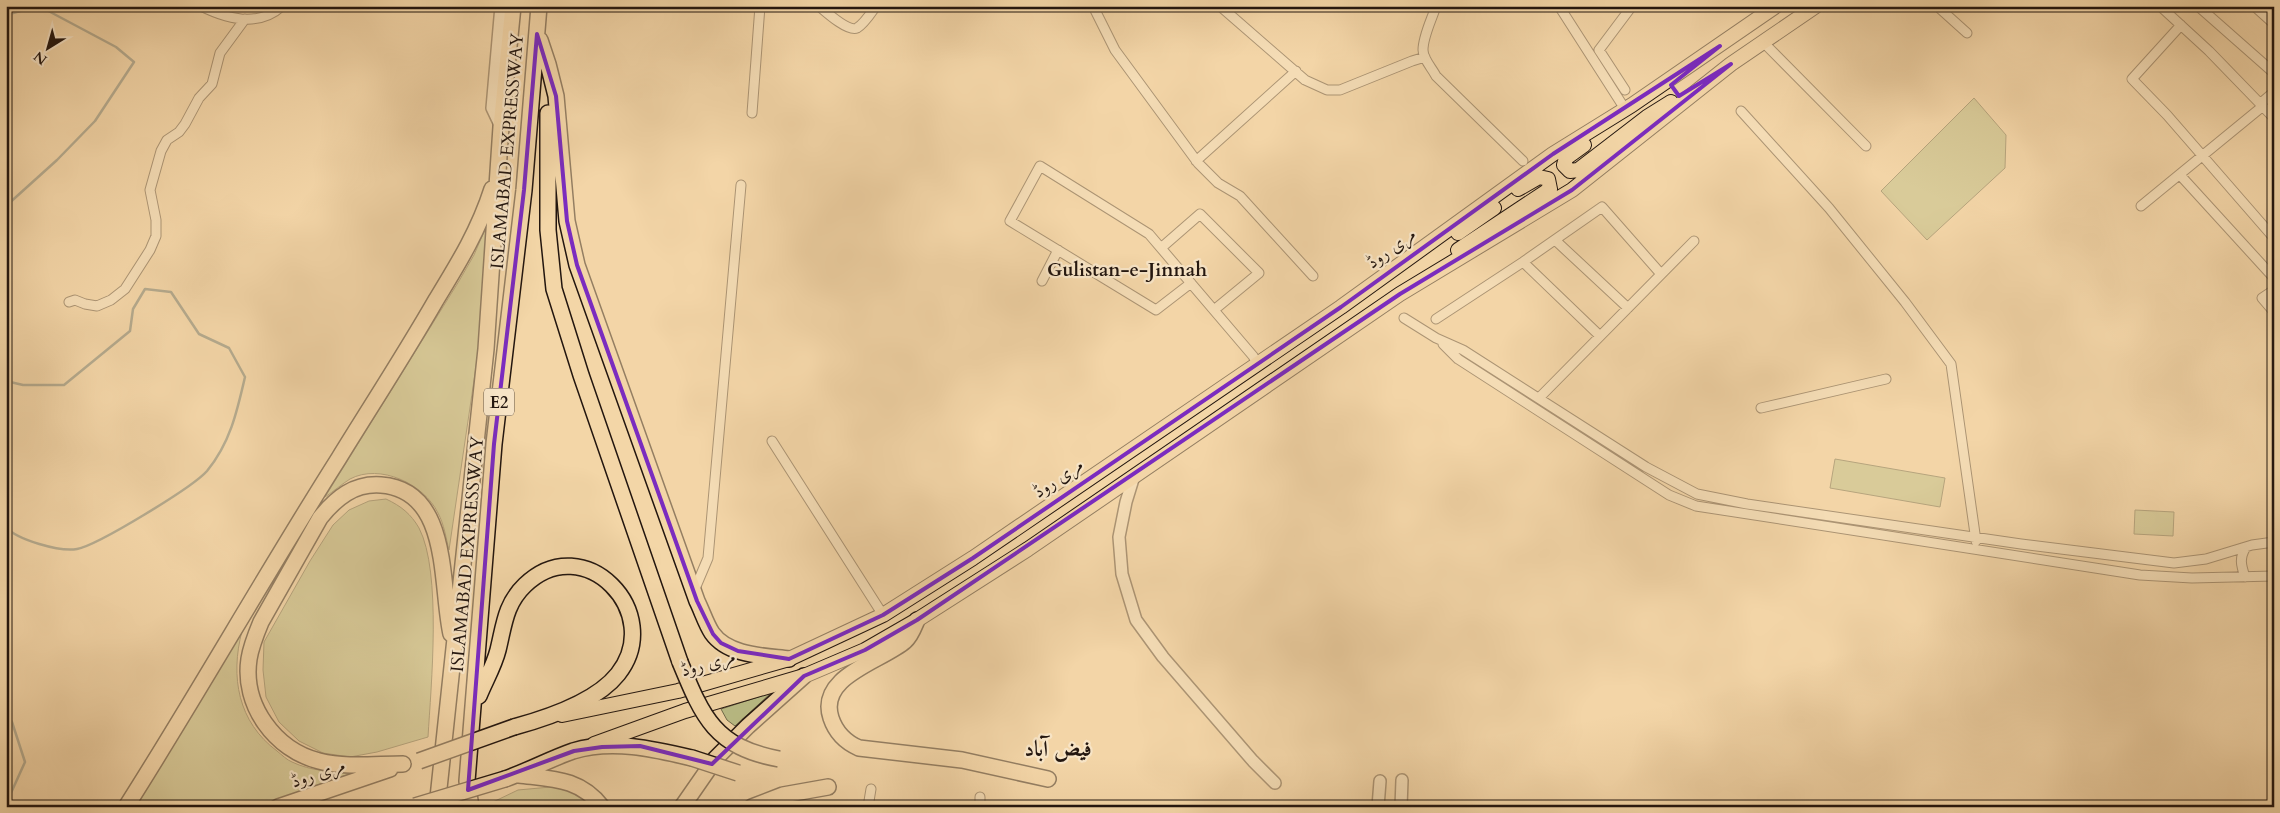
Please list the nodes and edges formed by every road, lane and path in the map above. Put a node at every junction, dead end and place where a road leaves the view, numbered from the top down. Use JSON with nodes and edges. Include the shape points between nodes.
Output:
{"nodes":[{"id":1,"x":201,"y":6,"type":"edge"},
{"id":2,"x":282,"y":6,"type":"edge"},
{"id":3,"x":501,"y":6,"type":"edge"},
{"id":4,"x":512,"y":6,"type":"edge"},
{"id":5,"x":540,"y":6,"type":"edge"},
{"id":6,"x":760,"y":6,"type":"edge"},
{"id":7,"x":819,"y":6,"type":"edge"},
{"id":8,"x":876,"y":6,"type":"edge"},
{"id":9,"x":1093,"y":6,"type":"edge"},
{"id":10,"x":1220,"y":6,"type":"edge"},
{"id":11,"x":1436,"y":6,"type":"edge"},
{"id":12,"x":1559,"y":6,"type":"edge"},
{"id":13,"x":1632,"y":6,"type":"edge"},
{"id":14,"x":1776,"y":6,"type":"edge"},
{"id":15,"x":1816,"y":6,"type":"edge"},
{"id":16,"x":1937,"y":6,"type":"edge"},
{"id":17,"x":2160,"y":6,"type":"edge"},
{"id":18,"x":2198,"y":6,"type":"edge"},
{"id":19,"x":2254,"y":6,"type":"edge"},
{"id":20,"x":2272,"y":6,"type":"edge"},
{"id":21,"x":2264,"y":15,"type":"junction"},
{"id":22,"x":245,"y":20,"type":"junction"},
{"id":23,"x":2274,"y":24,"type":"edge"},
{"id":24,"x":2180,"y":25,"type":"junction"},
{"id":25,"x":538,"y":29,"type":"junction"},
{"id":26,"x":1967,"y":33,"type":"dead end"},
{"id":27,"x":1764,"y":42,"type":"junction"},
{"id":28,"x":1720,"y":46,"type":"junction"},
{"id":29,"x":537,"y":50,"type":"junction"},
{"id":30,"x":1425,"y":58,"type":"junction"},
{"id":31,"x":1731,"y":64,"type":"junction"},
{"id":32,"x":1296,"y":71,"type":"junction"},
{"id":33,"x":2274,"y":73,"type":"edge"},
{"id":34,"x":1625,"y":90,"type":"dead end"},
{"id":35,"x":2274,"y":92,"type":"edge"},
{"id":36,"x":2262,"y":105,"type":"junction"},
{"id":37,"x":1625,"y":109,"type":"junction"},
{"id":38,"x":1742,"y":111,"type":"dead end"},
{"id":39,"x":752,"y":114,"type":"dead end"},
{"id":40,"x":2274,"y":118,"type":"edge"},
{"id":41,"x":501,"y":127,"type":"junction"},
{"id":42,"x":1866,"y":146,"type":"dead end"},
{"id":43,"x":2202,"y":155,"type":"junction"},
{"id":44,"x":1196,"y":161,"type":"junction"},
{"id":45,"x":1523,"y":161,"type":"dead end"},
{"id":46,"x":498,"y":172,"type":"junction"},
{"id":47,"x":2180,"y":174,"type":"junction"},
{"id":48,"x":741,"y":185,"type":"dead end"},
{"id":49,"x":2141,"y":206,"type":"dead end"},
{"id":50,"x":2274,"y":238,"type":"edge"},
{"id":51,"x":1555,"y":240,"type":"junction"},
{"id":52,"x":1694,"y":240,"type":"dead end"},
{"id":53,"x":1161,"y":248,"type":"junction"},
{"id":54,"x":1058,"y":250,"type":"junction"},
{"id":55,"x":1523,"y":262,"type":"junction"},
{"id":56,"x":1661,"y":274,"type":"junction"},
{"id":57,"x":1313,"y":276,"type":"dead end"},
{"id":58,"x":2274,"y":278,"type":"edge"},
{"id":59,"x":1042,"y":281,"type":"dead end"},
{"id":60,"x":1191,"y":283,"type":"junction"},
{"id":61,"x":2274,"y":290,"type":"edge"},
{"id":62,"x":1400,"y":294,"type":"junction"},
{"id":63,"x":69,"y":302,"type":"dead end"},
{"id":64,"x":1341,"y":307,"type":"junction"},
{"id":65,"x":1628,"y":308,"type":"junction"},
{"id":66,"x":1214,"y":310,"type":"junction"},
{"id":67,"x":2274,"y":312,"type":"edge"},
{"id":68,"x":1404,"y":318,"type":"dead end"},
{"id":69,"x":1436,"y":319,"type":"dead end"},
{"id":70,"x":1600,"y":336,"type":"junction"},
{"id":71,"x":1436,"y":338,"type":"junction"},
{"id":72,"x":1258,"y":364,"type":"junction"},
{"id":73,"x":1886,"y":379,"type":"dead end"},
{"id":74,"x":1540,"y":398,"type":"junction"},
{"id":75,"x":1761,"y":408,"type":"dead end"},
{"id":76,"x":772,"y":441,"type":"dead end"},
{"id":77,"x":1134,"y":476,"type":"junction"},
{"id":78,"x":1976,"y":536,"type":"junction"},
{"id":79,"x":2274,"y":542,"type":"edge"},
{"id":80,"x":2246,"y":547,"type":"junction"},
{"id":81,"x":1977,"y":549,"type":"junction"},
{"id":82,"x":2174,"y":562,"type":"junction"},
{"id":83,"x":2274,"y":576,"type":"edge"},
{"id":84,"x":2174,"y":577,"type":"junction"},
{"id":85,"x":2245,"y":577,"type":"junction"},
{"id":86,"x":694,"y":591,"type":"junction"},
{"id":87,"x":882,"y":615,"type":"junction"},
{"id":88,"x":917,"y":620,"type":"junction"},
{"id":89,"x":454,"y":646,"type":"junction"},
{"id":90,"x":789,"y":659,"type":"junction"},
{"id":91,"x":804,"y":676,"type":"junction"},
{"id":92,"x":474,"y":709,"type":"junction"},
{"id":93,"x":538,"y":720,"type":"junction"},
{"id":94,"x":574,"y":751,"type":"junction"},
{"id":95,"x":779,"y":759,"type":"dead end"},
{"id":96,"x":403,"y":764,"type":"junction"},
{"id":97,"x":738,"y":772,"type":"dead end"},
{"id":98,"x":512,"y":777,"type":"junction"},
{"id":99,"x":1048,"y":779,"type":"dead end"},
{"id":100,"x":1402,"y":780,"type":"dead end"},
{"id":101,"x":1380,"y":781,"type":"dead end"},
{"id":102,"x":1275,"y":783,"type":"dead end"},
{"id":103,"x":828,"y":787,"type":"dead end"},
{"id":104,"x":871,"y":789,"type":"dead end"},
{"id":105,"x":980,"y":797,"type":"dead end"},
{"id":106,"x":414,"y":806,"type":"edge"},
{"id":107,"x":126,"y":807,"type":"edge"},
{"id":108,"x":278,"y":807,"type":"edge"},
{"id":109,"x":437,"y":807,"type":"edge"},
{"id":110,"x":471,"y":807,"type":"edge"},
{"id":111,"x":602,"y":807,"type":"edge"},
{"id":112,"x":682,"y":807,"type":"edge"},
{"id":113,"x":752,"y":807,"type":"edge"},
{"id":114,"x":868,"y":807,"type":"edge"},
{"id":115,"x":980,"y":807,"type":"edge"},
{"id":116,"x":1378,"y":807,"type":"edge"},
{"id":117,"x":1401,"y":807,"type":"edge"}],
"edges":[{"from":1,"to":22,"type":"street"},
{"from":2,"to":22,"type":"street","via":[[266,17]]},
{"from":3,"to":41,"type":"street","via":[[492,108]]},
{"from":4,"to":41,"type":"highway","name":"ISLAMABAD EXPRESSWAY","number":"E2"},
{"from":5,"to":25,"type":"highway","name":"ISLAMABAD EXPRESSWAY","number":"E2"},
{"from":6,"to":39,"type":"street"},
{"from":7,"to":8,"type":"street","via":[[854,29]]},
{"from":9,"to":44,"type":"street","via":[[1115,50]]},
{"from":10,"to":32,"type":"street"},
{"from":11,"to":30,"type":"street","via":[[1424,43]]},
{"from":12,"to":37,"type":"street"},
{"from":13,"to":34,"type":"street","via":[[1599,50]]},
{"from":14,"to":28,"type":"main road","name":"مری روڈ"},
{"from":15,"to":27,"type":"main road"},
{"from":16,"to":26,"type":"street"},
{"from":17,"to":24,"type":"street"},
{"from":18,"to":33,"type":"street"},
{"from":19,"to":21,"type":"street"},
{"from":20,"to":21,"type":"street"},
{"from":21,"to":23,"type":"street"},
{"from":22,"to":63,"type":"street","via":[[220,53],[212,84],[161,152],[150,190],[156,220],[156,236],[150,250],[125,289],[111,300],[97,306],[75,300]]},
{"from":24,"to":36,"type":"street"},
{"from":24,"to":43,"type":"street","via":[[2132,80]]},
{"from":25,"to":29,"type":"highway","name":"ISLAMABAD EXPRESSWAY","number":"E2"},
{"from":25,"to":86,"type":"highway","via":[[556,96],[567,221],[577,265]]},
{"from":27,"to":31,"type":"main road"},
{"from":27,"to":42,"type":"street"},
{"from":28,"to":31,"type":"main road","via":[[1654,98],[1566,158],[1564,165],[1570,171],[1578,170],[1647,117]]},
{"from":28,"to":37,"type":"main road","name":"مری روڈ"},
{"from":29,"to":92,"type":"highway","name":"ISLAMABAD EXPRESSWAY","number":"E2","via":[[494,444]]},
{"from":29,"to":95,"type":"highway","bridge":true,"via":[[548,112],[548,230],[554,289],[581,374],[680,662],[697,702],[718,732],[746,751]]},
{"from":30,"to":32,"type":"street","via":[[1340,90],[1315,86]]},
{"from":30,"to":45,"type":"street","via":[[1436,76]]},
{"from":31,"to":62,"type":"main road","via":[[1572,190]]},
{"from":32,"to":44,"type":"street"},
{"from":35,"to":36,"type":"street"},
{"from":36,"to":40,"type":"street"},
{"from":36,"to":43,"type":"street"},
{"from":37,"to":64,"type":"main road","name":"مری روڈ","via":[[1553,154]]},
{"from":38,"to":78,"type":"street","via":[[1829,208],[1951,364]]},
{"from":41,"to":46,"type":"highway","name":"ISLAMABAD EXPRESSWAY","number":"E2"},
{"from":43,"to":47,"type":"street"},
{"from":43,"to":50,"type":"street"},
{"from":44,"to":57,"type":"street","via":[[1218,183],[1240,196]]},
{"from":46,"to":89,"type":"highway","name":"ISLAMABAD EXPRESSWAY","number":"E2","via":[[486,349]]},
{"from":46,"to":107,"type":"highway","via":[[483,216],[461,258]]},
{"from":47,"to":49,"type":"street"},
{"from":47,"to":58,"type":"street"},
{"from":48,"to":86,"type":"street","via":[[708,558]]},
{"from":51,"to":55,"type":"street"},
{"from":51,"to":56,"type":"street","via":[[1602,207]]},
{"from":51,"to":65,"type":"street"},
{"from":52,"to":56,"type":"street"},
{"from":53,"to":54,"type":"street","via":[[1149,234],[1040,166],[1010,221]]},
{"from":53,"to":60,"type":"street"},
{"from":53,"to":66,"type":"street","via":[[1200,214],[1259,272]]},
{"from":54,"to":59,"type":"street"},
{"from":54,"to":60,"type":"street","via":[[1156,310]]},
{"from":55,"to":69,"type":"street"},
{"from":55,"to":70,"type":"street"},
{"from":56,"to":65,"type":"street"},
{"from":60,"to":66,"type":"street"},
{"from":61,"to":67,"type":"street","via":[[2262,298]]},
{"from":62,"to":64,"type":"main road","via":[[1473,239],[1550,188],[1548,179],[1539,177],[1522,186],[1475,222]]},
{"from":62,"to":77,"type":"main road"},
{"from":64,"to":72,"type":"main road","name":"مری روڈ"},
{"from":65,"to":70,"type":"street"},
{"from":66,"to":72,"type":"street"},
{"from":68,"to":71,"type":"street"},
{"from":70,"to":74,"type":"street"},
{"from":71,"to":74,"type":"street","via":[[1463,350]]},
{"from":71,"to":81,"type":"street","via":[[1458,359],[1681,501],[1746,515]]},
{"from":72,"to":87,"type":"main road","name":"مری روڈ","via":[[973,558]]},
{"from":73,"to":75,"type":"street"},
{"from":74,"to":78,"type":"street","via":[[1646,466],[1697,494],[1756,506]]},
{"from":76,"to":87,"type":"street"},
{"from":77,"to":88,"type":"main road"},
{"from":77,"to":102,"type":"street","via":[[1119,538],[1122,574],[1136,620],[1147,638]]},
{"from":78,"to":81,"type":"street"},
{"from":78,"to":82,"type":"street"},
{"from":79,"to":80,"type":"street"},
{"from":80,"to":82,"type":"street","via":[[2206,559]]},
{"from":80,"to":85,"type":"street","via":[[2240,563]]},
{"from":81,"to":84,"type":"street","via":[[2140,575]]},
{"from":82,"to":84,"type":"street"},
{"from":83,"to":85,"type":"street"},
{"from":84,"to":85,"type":"street"},
{"from":86,"to":90,"type":"highway","via":[[712,634],[722,643],[738,651]]},
{"from":87,"to":90,"type":"main road","name":"مری روڈ"},
{"from":88,"to":91,"type":"main road","via":[[865,650]]},
{"from":88,"to":99,"type":"highway","via":[[907,639],[840,683],[832,695],[830,707],[830,716],[838,732],[849,744],[859,748],[962,760]]},
{"from":89,"to":96,"type":"highway","via":[[438,544],[428,514],[419,502],[406,492],[380,485],[362,486],[332,503],[320,518],[261,622],[249,661],[253,698],[259,714],[276,738],[303,756],[338,764]]},
{"from":89,"to":109,"type":"highway","name":"ISLAMABAD EXPRESSWAY","number":"E2"},
{"from":90,"to":93,"type":"main road","name":"مری روڈ","via":[[678,691]]},
{"from":91,"to":94,"type":"main road","via":[[686,711]]},
{"from":91,"to":112,"type":"highway","via":[[716,758]]},
{"from":92,"to":93,"type":"highway","via":[[497,652],[503,619],[517,594],[549,570],[576,567],[589,570],[615,587],[623,599],[632,631],[630,650],[621,669],[608,684],[585,700]]},
{"from":92,"to":110,"type":"highway","name":"ISLAMABAD EXPRESSWAY","number":"E2","via":[[467,781]]},
{"from":93,"to":96,"type":"highway","name":"مری روڈ","bridge":true},
{"from":94,"to":97,"type":"highway","bridge":true,"via":[[640,746]]},
{"from":94,"to":98,"type":"highway"},
{"from":96,"to":108,"type":"highway","name":"مری روڈ"},
{"from":98,"to":106,"type":"highway","bridge":true},
{"from":98,"to":111,"type":"highway","via":[[564,781],[580,786]]},
{"from":100,"to":117,"type":"street"},
{"from":101,"to":116,"type":"street"},
{"from":103,"to":113,"type":"highway","via":[[783,795]]},
{"from":104,"to":114,"type":"street"},
{"from":105,"to":115,"type":"street"}]}
